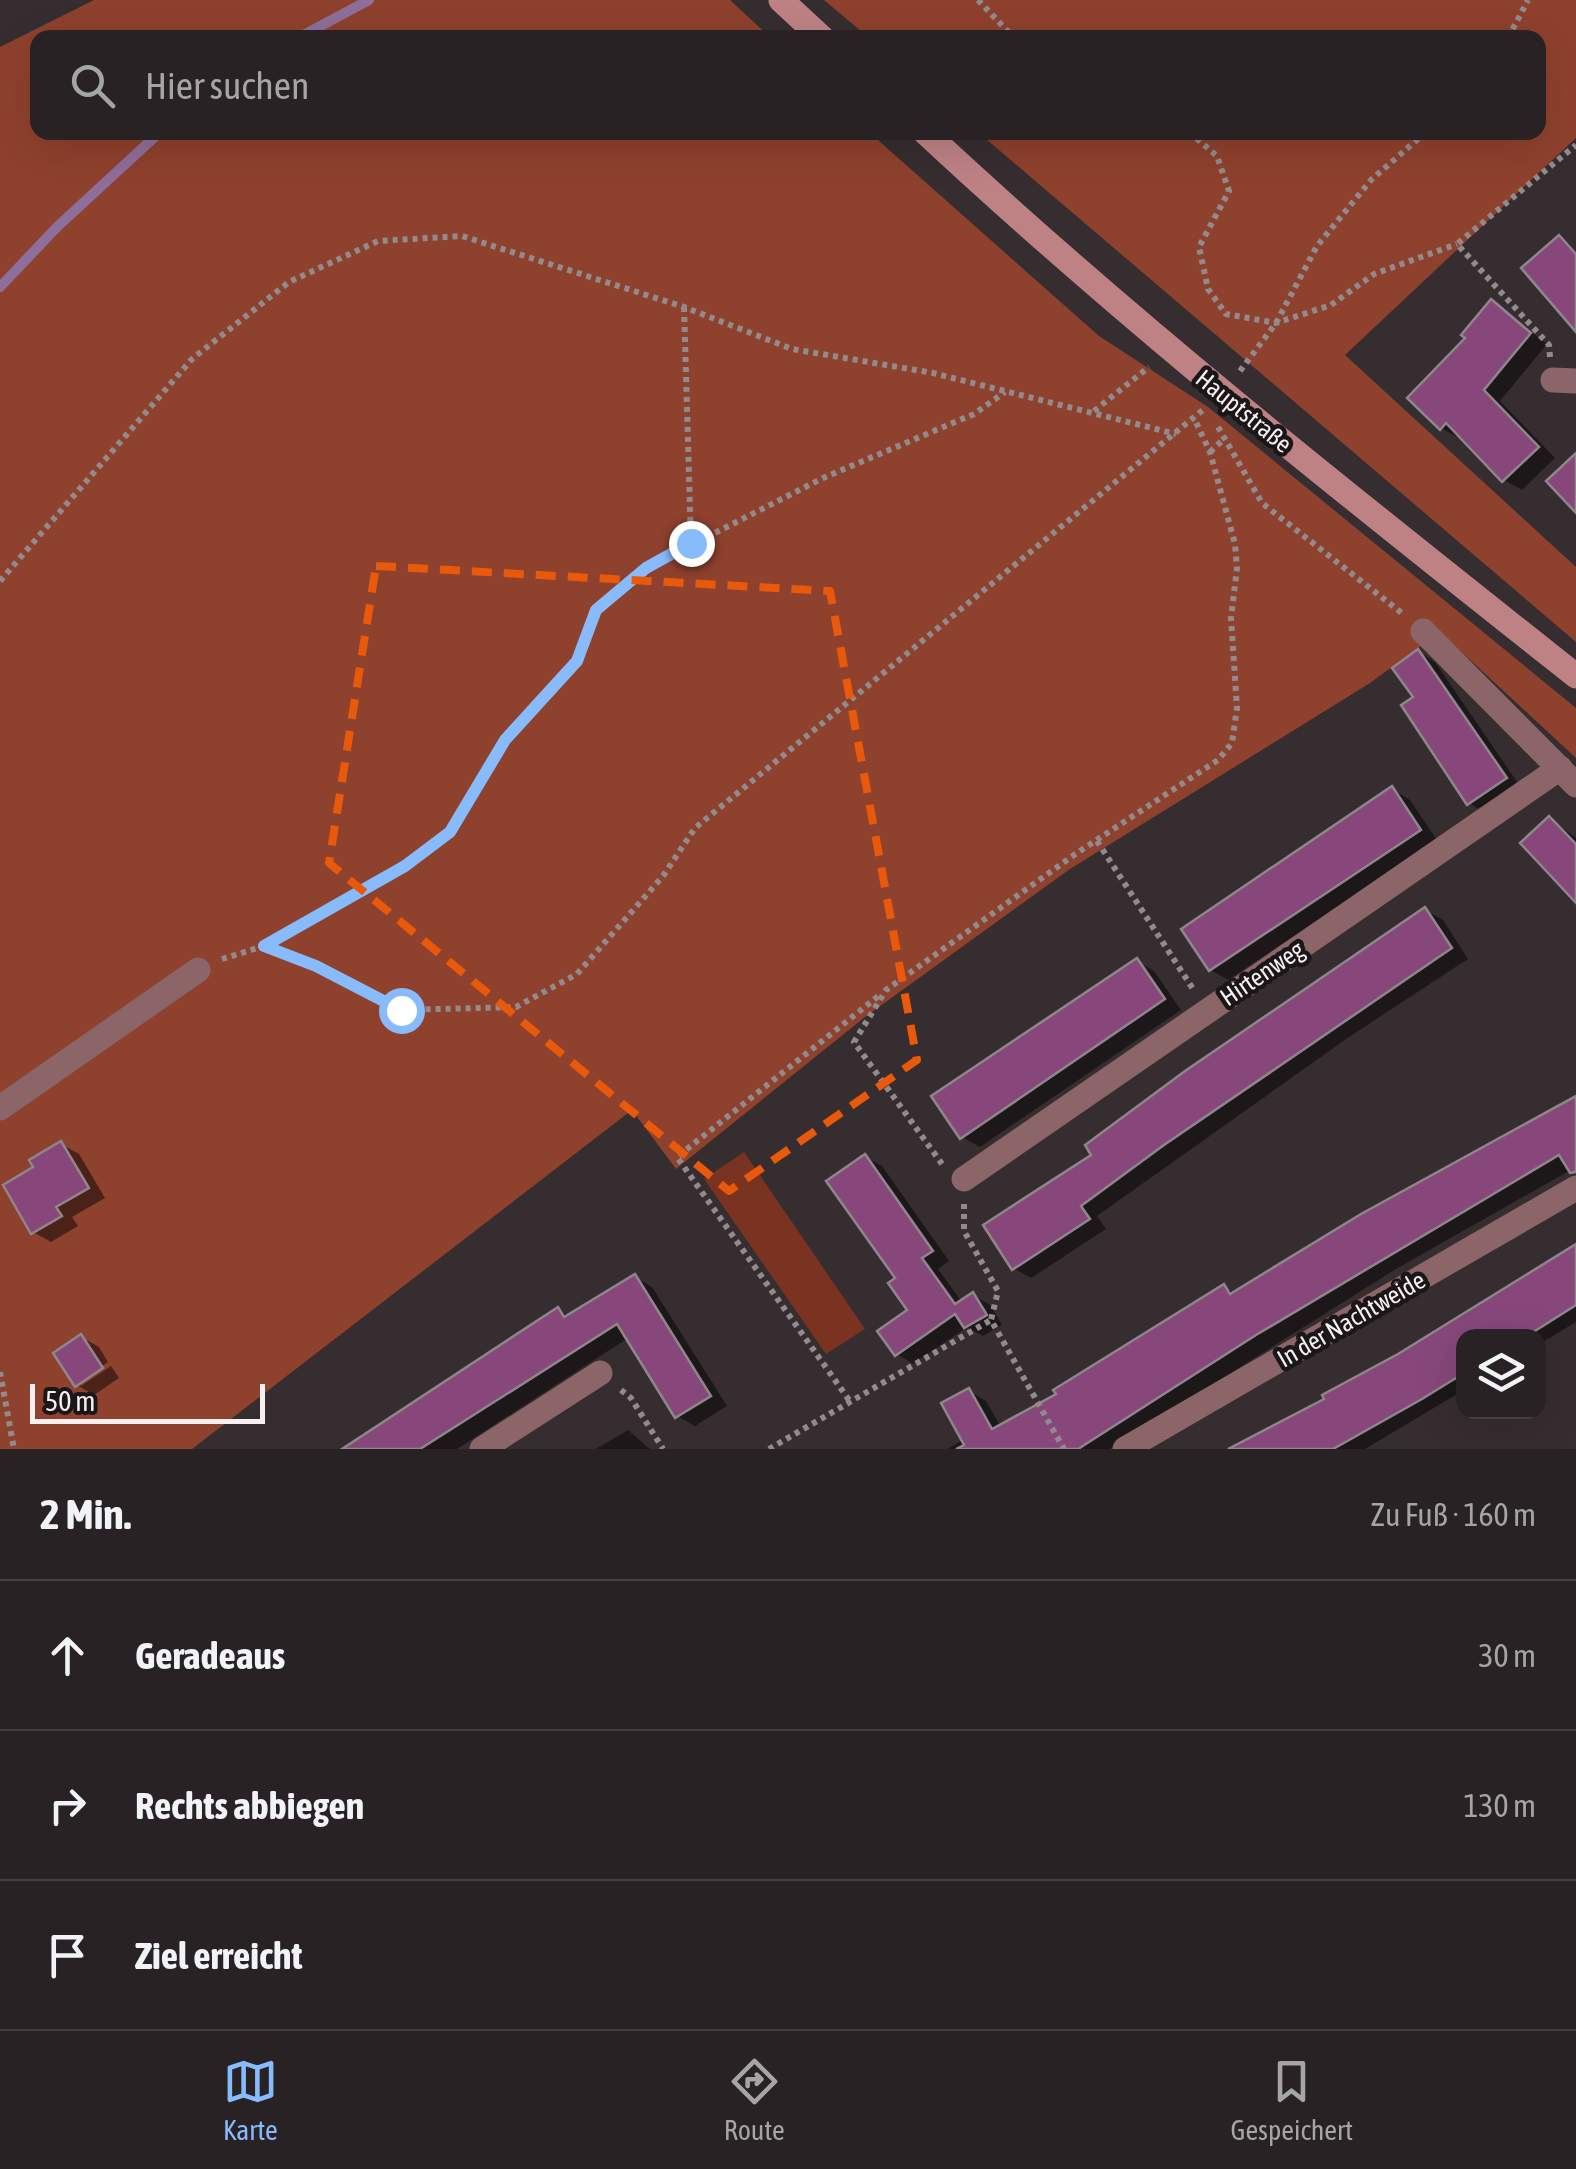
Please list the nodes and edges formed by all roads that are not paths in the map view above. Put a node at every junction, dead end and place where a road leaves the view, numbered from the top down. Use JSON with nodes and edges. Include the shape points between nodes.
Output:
{"nodes":[{"id":1,"x":781,"y":0,"type":"edge"},
{"id":2,"x":813,"y":30,"type":"edge"},
{"id":3,"x":934,"y":140,"type":"edge"},
{"id":4,"x":1422,"y":631,"type":"road end"},
{"id":5,"x":1576,"y":676,"type":"edge"},
{"id":6,"x":1568,"y":776,"type":"edge"},
{"id":7,"x":198,"y":970,"type":"road end"},
{"id":8,"x":0,"y":1108,"type":"edge"},
{"id":9,"x":964,"y":1180,"type":"road end"},
{"id":10,"x":1576,"y":1188,"type":"edge"},
{"id":11,"x":600,"y":1374,"type":"road end"},
{"id":12,"x":482,"y":1449,"type":"edge"},
{"id":13,"x":1125,"y":1449,"type":"edge"}],
"edges":[{"from":1,"to":2,"type":"main road"},
{"from":3,"to":5,"type":"main road","name":"Hauptstraße","via":[[1222,394]]},
{"from":4,"to":6,"type":"street"},
{"from":6,"to":9,"type":"street","name":"Hirtenweg","via":[[1207,1011]]},
{"from":7,"to":8,"type":"street"},
{"from":10,"to":13,"type":"street","name":"In der Nachtweide"},
{"from":11,"to":12,"type":"street"}]}
